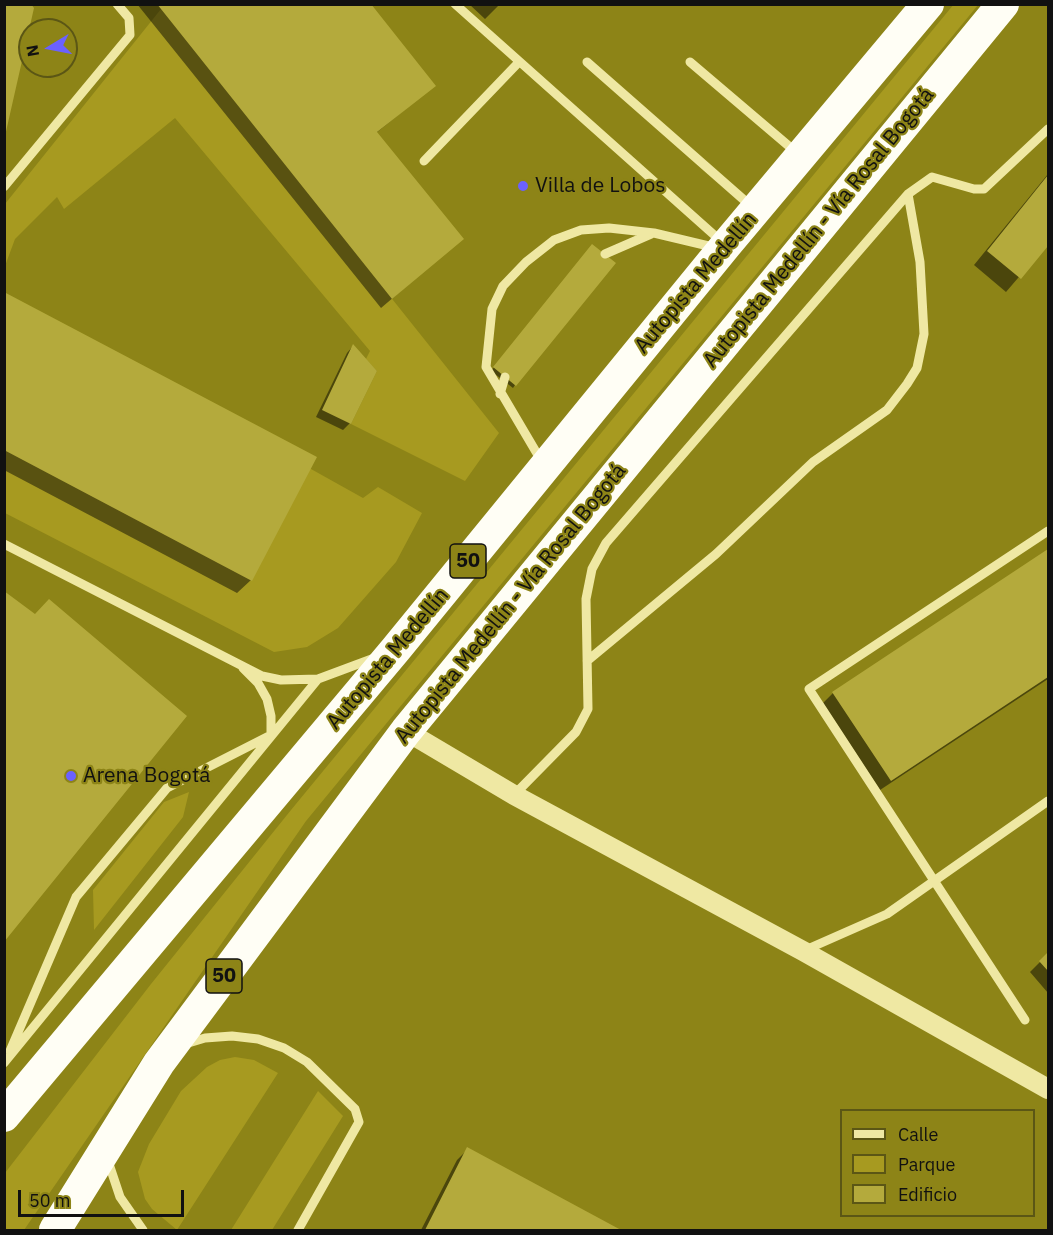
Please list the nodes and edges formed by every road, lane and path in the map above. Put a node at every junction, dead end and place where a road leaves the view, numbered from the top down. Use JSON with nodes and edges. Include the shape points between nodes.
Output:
{"nodes":[{"id":1,"x":117,"y":4,"type":"edge"},
{"id":2,"x":455,"y":4,"type":"edge"},
{"id":3,"x":928,"y":4,"type":"edge"},
{"id":4,"x":1003,"y":4,"type":"edge"},
{"id":5,"x":519,"y":62,"type":"junction"},
{"id":6,"x":587,"y":62,"type":"dead end"},
{"id":7,"x":690,"y":62,"type":"dead end"},
{"id":8,"x":1048,"y":129,"type":"edge"},
{"id":9,"x":801,"y":157,"type":"junction"},
{"id":10,"x":424,"y":161,"type":"dead end"},
{"id":11,"x":4,"y":187,"type":"edge"},
{"id":12,"x":908,"y":194,"type":"junction"},
{"id":13,"x":756,"y":211,"type":"junction"},
{"id":14,"x":654,"y":233,"type":"junction"},
{"id":15,"x":724,"y":247,"type":"junction"},
{"id":16,"x":605,"y":254,"type":"dead end"},
{"id":17,"x":505,"y":376,"type":"dead end"},
{"id":18,"x":500,"y":394,"type":"junction"},
{"id":19,"x":544,"y":467,"type":"junction"},
{"id":20,"x":1048,"y":531,"type":"edge"},
{"id":21,"x":4,"y":544,"type":"edge"},
{"id":22,"x":396,"y":649,"type":"junction"},
{"id":23,"x":587,"y":661,"type":"junction"},
{"id":24,"x":243,"y":668,"type":"junction"},
{"id":25,"x":318,"y":679,"type":"junction"},
{"id":26,"x":406,"y":731,"type":"junction"},
{"id":27,"x":271,"y":735,"type":"junction"},
{"id":28,"x":514,"y":795,"type":"junction"},
{"id":29,"x":1048,"y":801,"type":"edge"},
{"id":30,"x":934,"y":882,"type":"junction"},
{"id":31,"x":803,"y":951,"type":"junction"},
{"id":32,"x":1024,"y":1020,"type":"dead end"},
{"id":33,"x":5,"y":1062,"type":"edge"},
{"id":34,"x":159,"y":1063,"type":"junction"},
{"id":35,"x":1048,"y":1089,"type":"edge"},
{"id":36,"x":4,"y":1116,"type":"edge"},
{"id":37,"x":106,"y":1146,"type":"junction"},
{"id":38,"x":55,"y":1230,"type":"edge"},
{"id":39,"x":142,"y":1230,"type":"edge"},
{"id":40,"x":298,"y":1230,"type":"edge"}],
"edges":[{"from":1,"to":11,"type":"lane","via":[[129,18],[130,35]]},
{"from":2,"to":5,"type":"lane"},
{"from":3,"to":9,"type":"highway","name":"Autopista Medellín","number":"50"},
{"from":4,"to":26,"type":"highway","name":"Autopista Medellín - Vía Rosal Bogotá","number":"50"},
{"from":5,"to":10,"type":"lane"},
{"from":5,"to":15,"type":"lane"},
{"from":6,"to":13,"type":"lane"},
{"from":7,"to":9,"type":"lane"},
{"from":8,"to":12,"type":"lane","via":[[984,189],[932,177]]},
{"from":9,"to":13,"type":"highway","name":"Autopista Medellín","number":"50"},
{"from":12,"to":23,"type":"lane","via":[[606,543],[592,569],[586,599]]},
{"from":12,"to":23,"type":"lane","via":[[920,262],[924,334],[917,368],[907,384],[887,410],[813,462],[716,554]]},
{"from":13,"to":15,"type":"highway","name":"Autopista Medellín","number":"50"},
{"from":14,"to":15,"type":"lane"},
{"from":14,"to":16,"type":"lane"},
{"from":14,"to":18,"type":"lane","via":[[609,228],[580,230],[554,240],[503,286],[492,309],[486,367]]},
{"from":15,"to":19,"type":"highway","name":"Autopista Medellín","number":"50"},
{"from":17,"to":18,"type":"lane"},
{"from":18,"to":19,"type":"lane"},
{"from":19,"to":22,"type":"highway","name":"Autopista Medellín","number":"50"},
{"from":20,"to":30,"type":"lane","via":[[808,689]]},
{"from":21,"to":24,"type":"lane"},
{"from":22,"to":25,"type":"lane"},
{"from":22,"to":36,"type":"highway","name":"Autopista Medellín","number":"50"},
{"from":23,"to":28,"type":"lane","via":[[588,710],[576,732]]},
{"from":24,"to":25,"type":"lane","via":[[271,679]]},
{"from":24,"to":27,"type":"lane","via":[[267,699],[272,716]]},
{"from":25,"to":27,"type":"lane"},
{"from":26,"to":28,"type":"street"},
{"from":26,"to":34,"type":"highway","name":"Autopista Medellín - Vía Rosal Bogotá","number":"50"},
{"from":27,"to":33,"type":"lane"},
{"from":27,"to":33,"type":"lane","via":[[166,788],[76,897]]},
{"from":28,"to":31,"type":"street"},
{"from":29,"to":30,"type":"lane"},
{"from":30,"to":31,"type":"lane","via":[[888,914]]},
{"from":30,"to":32,"type":"lane"},
{"from":31,"to":35,"type":"street"},
{"from":34,"to":37,"type":"highway","name":"Autopista Medellín - Vía Rosal Bogotá","number":"50"},
{"from":34,"to":40,"type":"lane","via":[[179,1046],[205,1038],[258,1039],[307,1062],[355,1109],[359,1122]]},
{"from":37,"to":38,"type":"highway","name":"Autopista Medellín - Vía Rosal Bogotá","number":"50"},
{"from":37,"to":39,"type":"lane","via":[[120,1197]]}]}
